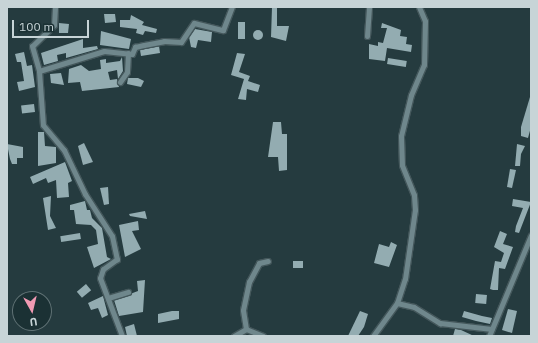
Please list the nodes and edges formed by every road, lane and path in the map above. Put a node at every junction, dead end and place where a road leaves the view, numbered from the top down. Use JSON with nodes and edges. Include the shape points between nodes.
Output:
{"nodes":[{"id":1,"x":55,"y":7,"type":"edge"},
{"id":2,"x":232,"y":7,"type":"edge"},
{"id":3,"x":369,"y":7,"type":"edge"},
{"id":4,"x":419,"y":7,"type":"edge"},
{"id":5,"x":367,"y":36,"type":"dead end"},
{"id":6,"x":128,"y":53,"type":"junction"},
{"id":7,"x":39,"y":70,"type":"junction"},
{"id":8,"x":120,"y":82,"type":"dead end"},
{"id":9,"x":531,"y":235,"type":"edge"},
{"id":10,"x":268,"y":261,"type":"dead end"},
{"id":11,"x":128,"y":292,"type":"dead end"},
{"id":12,"x":108,"y":298,"type":"junction"},
{"id":13,"x":397,"y":303,"type":"junction"},
{"id":14,"x":246,"y":329,"type":"junction"},
{"id":15,"x":492,"y":329,"type":"junction"},
{"id":16,"x":122,"y":336,"type":"edge"},
{"id":17,"x":234,"y":336,"type":"edge"},
{"id":18,"x":263,"y":336,"type":"edge"},
{"id":19,"x":372,"y":336,"type":"edge"},
{"id":20,"x":489,"y":336,"type":"edge"}],
"edges":[{"from":1,"to":7,"type":"street","via":[[54,25],[33,45]]},
{"from":2,"to":6,"type":"street","via":[[223,30],[194,23],[184,41],[135,47],[133,53]]},
{"from":3,"to":5,"type":"street"},
{"from":4,"to":13,"type":"street","via":[[425,21],[424,65],[411,95],[401,136],[402,165],[414,195],[415,210],[405,278]]},
{"from":6,"to":7,"type":"street","via":[[104,51]]},
{"from":6,"to":8,"type":"street","via":[[127,72]]},
{"from":7,"to":12,"type":"street","via":[[44,128],[64,150],[85,194],[105,222],[115,244],[117,259],[100,276]]},
{"from":9,"to":15,"type":"street"},
{"from":10,"to":14,"type":"street","via":[[259,263],[249,282],[243,310]]},
{"from":11,"to":12,"type":"street"},
{"from":12,"to":16,"type":"street"},
{"from":13,"to":15,"type":"street","via":[[414,307],[440,323]]},
{"from":13,"to":19,"type":"street"},
{"from":14,"to":17,"type":"street"},
{"from":14,"to":18,"type":"street"},
{"from":15,"to":20,"type":"street"}]}
